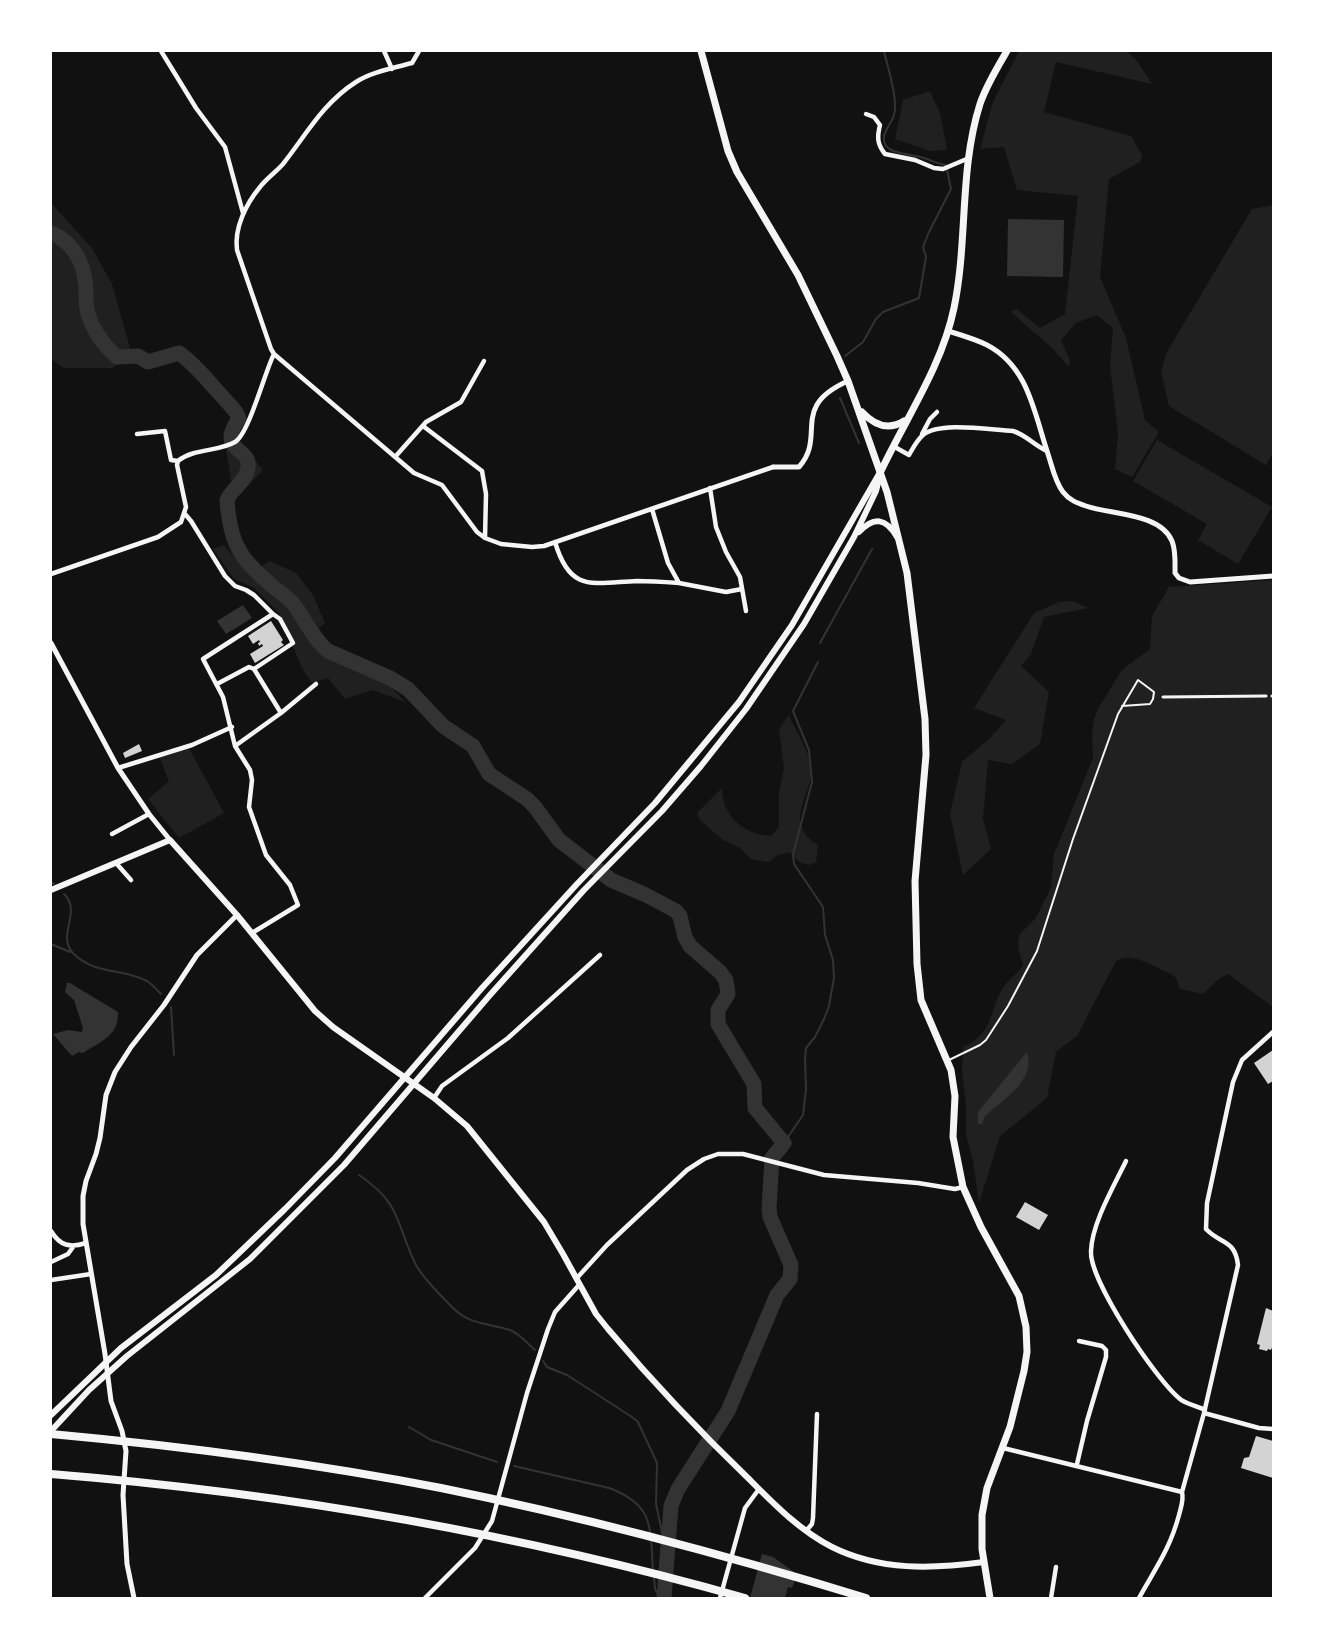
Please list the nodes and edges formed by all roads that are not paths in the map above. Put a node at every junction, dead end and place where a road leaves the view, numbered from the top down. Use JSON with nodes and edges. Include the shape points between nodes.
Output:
{"nodes":[{"id":1,"x":161,"y":51,"type":"edge"},
{"id":2,"x":384,"y":51,"type":"edge"},
{"id":3,"x":419,"y":51,"type":"edge"},
{"id":4,"x":701,"y":51,"type":"edge"},
{"id":5,"x":1007,"y":51,"type":"edge"},
{"id":6,"x":392,"y":69,"type":"junction"},
{"id":7,"x":866,"y":114,"type":"dead end"},
{"id":8,"x":969,"y":158,"type":"junction"},
{"id":9,"x":243,"y":213,"type":"junction"},
{"id":10,"x":948,"y":331,"type":"junction"},
{"id":11,"x":274,"y":354,"type":"junction"},
{"id":12,"x":484,"y":361,"type":"dead end"},
{"id":13,"x":848,"y":381,"type":"junction"},
{"id":14,"x":858,"y":408,"type":"junction"},
{"id":15,"x":937,"y":412,"type":"dead end"},
{"id":16,"x":907,"y":420,"type":"junction"},
{"id":17,"x":148,"y":425,"type":"dead end"},
{"id":18,"x":423,"y":426,"type":"junction"},
{"id":19,"x":148,"y":433,"type":"junction"},
{"id":20,"x":137,"y":434,"type":"dead end"},
{"id":21,"x":921,"y":436,"type":"junction"},
{"id":22,"x":893,"y":446,"type":"junction"},
{"id":23,"x":1047,"y":451,"type":"junction"},
{"id":24,"x":395,"y":457,"type":"junction"},
{"id":25,"x":178,"y":460,"type":"junction"},
{"id":26,"x":773,"y":467,"type":"joint"},
{"id":27,"x":881,"y":471,"type":"junction"},
{"id":28,"x":710,"y":488,"type":"junction"},
{"id":29,"x":652,"y":509,"type":"junction"},
{"id":30,"x":185,"y":514,"type":"junction"},
{"id":31,"x":854,"y":537,"type":"junction"},
{"id":32,"x":485,"y":538,"type":"junction"},
{"id":33,"x":555,"y":542,"type":"junction"},
{"id":34,"x":901,"y":543,"type":"junction"},
{"id":35,"x":51,"y":574,"type":"edge"},
{"id":36,"x":1273,"y":576,"type":"edge"},
{"id":37,"x":679,"y":583,"type":"junction"},
{"id":38,"x":742,"y":589,"type":"junction"},
{"id":39,"x":746,"y":611,"type":"dead end"},
{"id":40,"x":273,"y":614,"type":"junction"},
{"id":41,"x":51,"y":643,"type":"edge"},
{"id":42,"x":254,"y":669,"type":"junction"},
{"id":43,"x":217,"y":684,"type":"junction"},
{"id":44,"x":316,"y":684,"type":"dead end"},
{"id":45,"x":1266,"y":696,"type":"dead end"},
{"id":46,"x":1163,"y":697,"type":"dead end"},
{"id":47,"x":1122,"y":706,"type":"junction"},
{"id":48,"x":281,"y":713,"type":"junction"},
{"id":49,"x":232,"y":728,"type":"junction"},
{"id":50,"x":235,"y":746,"type":"junction"},
{"id":51,"x":118,"y":768,"type":"junction"},
{"id":52,"x":149,"y":814,"type":"junction"},
{"id":53,"x":112,"y":834,"type":"dead end"},
{"id":54,"x":170,"y":840,"type":"junction"},
{"id":55,"x":116,"y":863,"type":"junction"},
{"id":56,"x":132,"y":880,"type":"dead end"},
{"id":57,"x":51,"y":890,"type":"edge"},
{"id":58,"x":237,"y":915,"type":"junction"},
{"id":59,"x":252,"y":933,"type":"junction"},
{"id":60,"x":600,"y":956,"type":"dead end"},
{"id":61,"x":1273,"y":1032,"type":"edge"},
{"id":62,"x":949,"y":1060,"type":"junction"},
{"id":63,"x":405,"y":1078,"type":"junction"},
{"id":64,"x":415,"y":1084,"type":"junction"},
{"id":65,"x":434,"y":1098,"type":"junction"},
{"id":66,"x":1126,"y":1161,"type":"dead end"},
{"id":67,"x":963,"y":1187,"type":"junction"},
{"id":68,"x":51,"y":1231,"type":"edge"},
{"id":69,"x":86,"y":1243,"type":"junction"},
{"id":70,"x":73,"y":1247,"type":"junction"},
{"id":71,"x":51,"y":1262,"type":"edge"},
{"id":72,"x":91,"y":1274,"type":"junction"},
{"id":73,"x":51,"y":1280,"type":"edge"},
{"id":74,"x":578,"y":1282,"type":"junction"},
{"id":75,"x":1079,"y":1341,"type":"dead end"},
{"id":76,"x":1205,"y":1411,"type":"junction"},
{"id":77,"x":818,"y":1414,"type":"dead end"},
{"id":78,"x":51,"y":1415,"type":"edge"},
{"id":79,"x":1273,"y":1429,"type":"edge"},
{"id":80,"x":51,"y":1432,"type":"edge"},
{"id":81,"x":1003,"y":1448,"type":"junction"},
{"id":82,"x":1077,"y":1464,"type":"junction"},
{"id":83,"x":51,"y":1474,"type":"edge"},
{"id":84,"x":759,"y":1489,"type":"junction"},
{"id":85,"x":1182,"y":1492,"type":"junction"},
{"id":86,"x":806,"y":1531,"type":"junction"},
{"id":87,"x":984,"y":1562,"type":"junction"},
{"id":88,"x":1056,"y":1567,"type":"dead end"},
{"id":89,"x":1055,"y":1573,"type":"junction"},
{"id":90,"x":1062,"y":1574,"type":"dead end"},
{"id":91,"x":134,"y":1598,"type":"edge"},
{"id":92,"x":425,"y":1598,"type":"edge"},
{"id":93,"x":720,"y":1598,"type":"edge"},
{"id":94,"x":745,"y":1598,"type":"edge"},
{"id":95,"x":866,"y":1598,"type":"edge"},
{"id":96,"x":990,"y":1598,"type":"edge"},
{"id":97,"x":1051,"y":1598,"type":"edge"},
{"id":98,"x":1140,"y":1598,"type":"edge"}],
"edges":[{"from":1,"to":9,"type":"street","via":[[225,147]]},
{"from":2,"to":6,"type":"street"},
{"from":3,"to":6,"type":"street","via":[[412,63]]},
{"from":4,"to":13,"type":"main road","via":[[736,172],[798,276]]},
{"from":5,"to":8,"type":"main road","via":[[981,103]]},
{"from":6,"to":9,"type":"street","via":[[358,80],[341,92],[261,186]]},
{"from":7,"to":8,"type":"street","via":[[880,125],[877,137],[885,154],[943,169]]},
{"from":8,"to":10,"type":"main road","via":[[963,254]]},
{"from":9,"to":11,"type":"street","via":[[237,250]]},
{"from":10,"to":16,"type":"main road"},
{"from":10,"to":23,"type":"street","via":[[988,346],[1015,368],[1029,391]]},
{"from":11,"to":24,"type":"street"},
{"from":11,"to":25,"type":"street","via":[[242,437]]},
{"from":12,"to":18,"type":"street","via":[[461,402]]},
{"from":13,"to":14,"type":"main road"},
{"from":13,"to":26,"type":"street","via":[[822,396],[816,406],[804,462],[799,467]]},
{"from":14,"to":16,"type":"main road","via":[[881,426]]},
{"from":14,"to":27,"type":"main road"},
{"from":15,"to":21,"type":"street"},
{"from":16,"to":22,"type":"main road"},
{"from":17,"to":19,"type":"street"},
{"from":18,"to":24,"type":"street"},
{"from":18,"to":32,"type":"street","via":[[482,471]]},
{"from":19,"to":20,"type":"street"},
{"from":19,"to":25,"type":"street","via":[[165,431],[171,460]]},
{"from":21,"to":22,"type":"street","via":[[909,455]]},
{"from":21,"to":23,"type":"street","via":[[937,428],[1013,431]]},
{"from":22,"to":27,"type":"main road"},
{"from":23,"to":36,"type":"street","via":[[1058,484],[1069,499],[1151,521],[1164,529],[1174,546],[1175,573],[1183,581]]},
{"from":24,"to":32,"type":"street","via":[[414,473],[442,485]]},
{"from":25,"to":30,"type":"street"},
{"from":26,"to":28,"type":"street"},
{"from":27,"to":31,"type":"main road"},
{"from":27,"to":34,"type":"main road"},
{"from":27,"to":63,"type":"main road","via":[[792,625],[739,702],[670,786],[482,988]]},
{"from":28,"to":29,"type":"street"},
{"from":28,"to":38,"type":"street","via":[[716,527]]},
{"from":29,"to":33,"type":"street"},
{"from":29,"to":37,"type":"street","via":[[668,563]]},
{"from":30,"to":35,"type":"street","via":[[182,522],[158,537]]},
{"from":30,"to":40,"type":"street","via":[[225,576],[235,586],[254,594]]},
{"from":31,"to":34,"type":"main road","via":[[870,523],[883,522]]},
{"from":31,"to":64,"type":"main road","via":[[804,624],[701,766],[584,890]]},
{"from":32,"to":33,"type":"street","via":[[532,548]]},
{"from":33,"to":37,"type":"street","via":[[568,572],[588,582]]},
{"from":34,"to":62,"type":"main road","via":[[925,719],[926,755],[915,881],[919,983],[926,1016]]},
{"from":37,"to":38,"type":"street","via":[[726,592]]},
{"from":38,"to":39,"type":"street"},
{"from":40,"to":42,"type":"street","via":[[292,642]]},
{"from":40,"to":43,"type":"street","via":[[202,659]]},
{"from":41,"to":51,"type":"street"},
{"from":42,"to":43,"type":"street","via":[[249,667]]},
{"from":42,"to":48,"type":"street"},
{"from":43,"to":49,"type":"street"},
{"from":44,"to":48,"type":"street"},
{"from":45,"to":46,"type":"street"},
{"from":47,"to":47,"type":"lane","via":[[1152,702],[1154,692],[1138,680]]},
{"from":47,"to":62,"type":"lane","via":[[1037,951],[986,1040]]},
{"from":48,"to":50,"type":"street"},
{"from":49,"to":50,"type":"street"},
{"from":49,"to":51,"type":"street"},
{"from":50,"to":59,"type":"street","via":[[250,770],[249,807],[266,855],[290,885],[298,905]]},
{"from":51,"to":52,"type":"street"},
{"from":52,"to":53,"type":"street"},
{"from":52,"to":54,"type":"street"},
{"from":54,"to":55,"type":"main road"},
{"from":54,"to":58,"type":"main road"},
{"from":55,"to":56,"type":"street"},
{"from":55,"to":57,"type":"main road"},
{"from":58,"to":59,"type":"main road"},
{"from":58,"to":69,"type":"street","via":[[197,955],[115,1072],[83,1196]]},
{"from":59,"to":63,"type":"main road","via":[[315,1011]]},
{"from":60,"to":65,"type":"street","via":[[508,1038],[442,1086]]},
{"from":61,"to":76,"type":"street","via":[[1242,1060],[1233,1082],[1207,1203],[1206,1229],[1229,1244],[1238,1265]]},
{"from":62,"to":67,"type":"main road","via":[[955,1096],[953,1137]]},
{"from":63,"to":64,"type":"main road"},
{"from":63,"to":78,"type":"main road","via":[[334,1158],[242,1251],[141,1332]]},
{"from":64,"to":65,"type":"main road"},
{"from":64,"to":80,"type":"main road","via":[[344,1166],[266,1243],[90,1390]]},
{"from":65,"to":74,"type":"main road","via":[[484,1145],[544,1222]]},
{"from":66,"to":76,"type":"street","via":[[1091,1242],[1091,1262],[1110,1305],[1155,1371],[1180,1400]]},
{"from":67,"to":74,"type":"street","via":[[824,1175],[743,1154],[718,1154],[696,1164],[674,1182],[607,1245]]},
{"from":67,"to":81,"type":"main road","via":[[1019,1296],[1026,1327],[1024,1371]]},
{"from":68,"to":70,"type":"street","via":[[59,1241]]},
{"from":69,"to":70,"type":"street"},
{"from":69,"to":72,"type":"street"},
{"from":70,"to":71,"type":"street"},
{"from":72,"to":73,"type":"street"},
{"from":72,"to":91,"type":"street","via":[[111,1401],[126,1451],[123,1506]]},
{"from":74,"to":84,"type":"main road","via":[[608,1329],[715,1447]]},
{"from":74,"to":92,"type":"street","via":[[555,1312],[548,1329],[492,1521],[475,1548]]},
{"from":75,"to":82,"type":"street","via":[[1102,1346],[1106,1357]]},
{"from":76,"to":79,"type":"street","via":[[1227,1420]]},
{"from":76,"to":85,"type":"street"},
{"from":77,"to":86,"type":"street","via":[[813,1518]]},
{"from":80,"to":95,"type":"highway","via":[[236,1455],[440,1488],[635,1532]]},
{"from":81,"to":82,"type":"street"},
{"from":81,"to":87,"type":"main road","via":[[984,1497]]},
{"from":82,"to":85,"type":"street"},
{"from":83,"to":94,"type":"highway","via":[[177,1486],[383,1516],[589,1558]]},
{"from":84,"to":86,"type":"main road"},
{"from":84,"to":93,"type":"street","via":[[745,1508]]},
{"from":85,"to":98,"type":"street","via":[[1184,1499],[1173,1537]]},
{"from":86,"to":87,"type":"main road","via":[[846,1552],[898,1566],[925,1568]]},
{"from":87,"to":96,"type":"main road"},
{"from":88,"to":89,"type":"street"},
{"from":89,"to":90,"type":"street"},
{"from":89,"to":97,"type":"street"}]}
